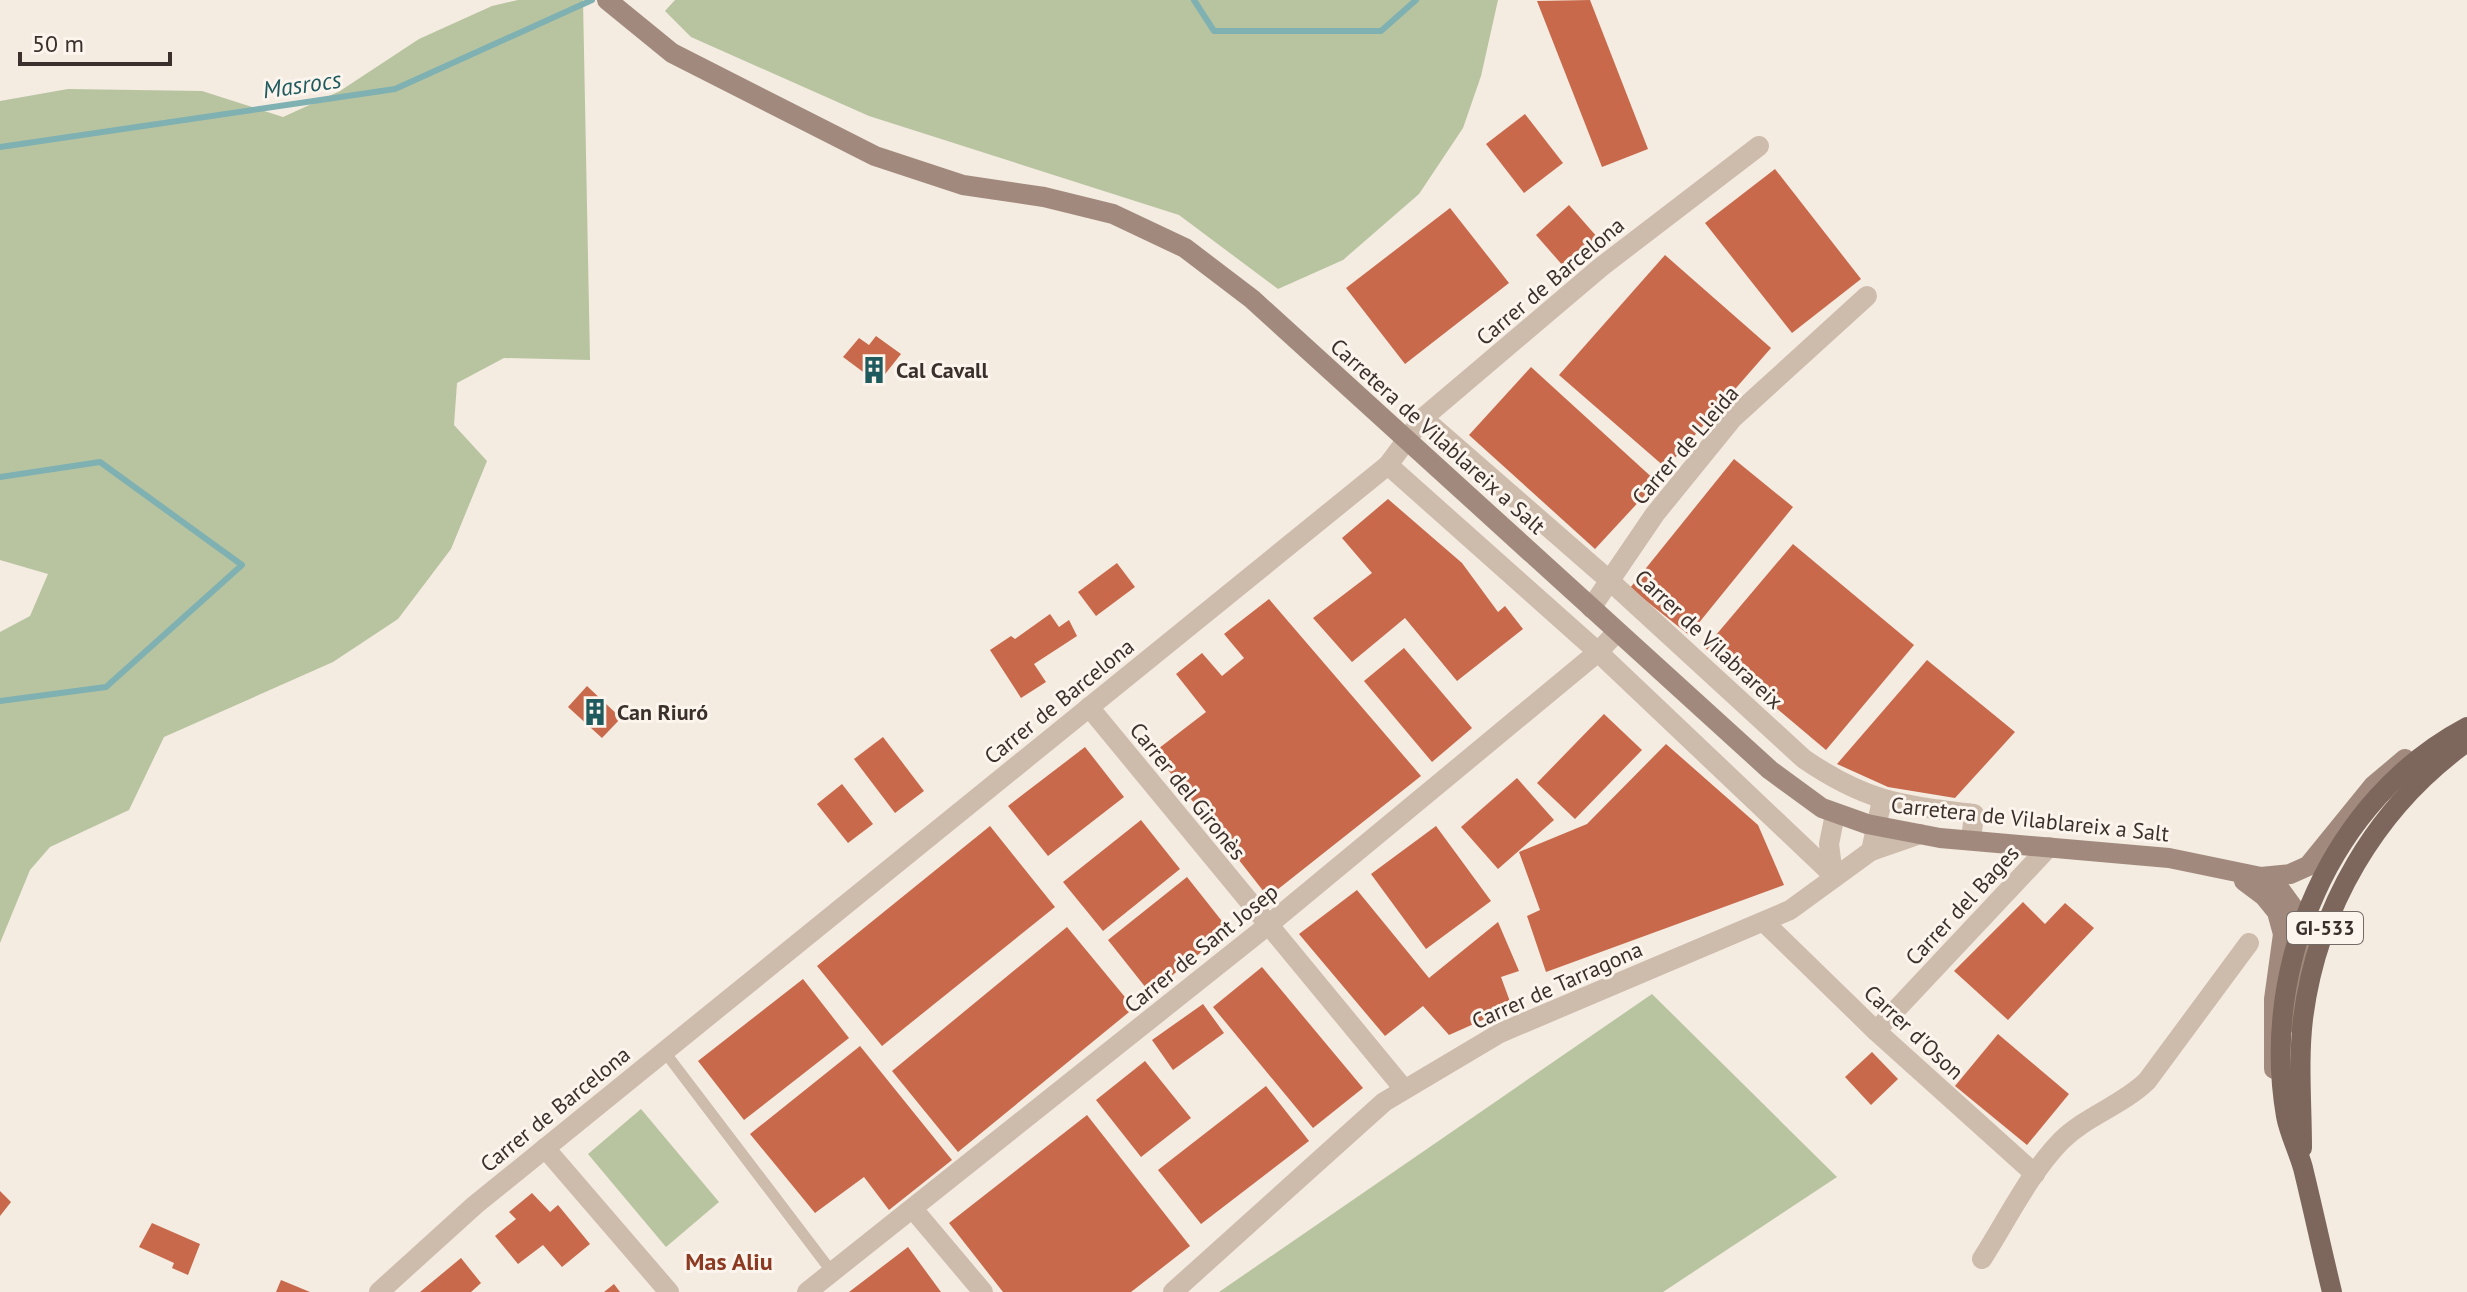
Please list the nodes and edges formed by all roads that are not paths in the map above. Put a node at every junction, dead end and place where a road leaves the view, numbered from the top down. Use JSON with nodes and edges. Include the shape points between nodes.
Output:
{"nodes":[{"id":1,"x":609,"y":1,"type":"edge"},
{"id":2,"x":1759,"y":146,"type":"dead end"},
{"id":3,"x":1867,"y":296,"type":"dead end"},
{"id":4,"x":1423,"y":418,"type":"junction"},
{"id":5,"x":1407,"y":441,"type":"junction"},
{"id":6,"x":1388,"y":465,"type":"junction"},
{"id":7,"x":1610,"y":581,"type":"junction"},
{"id":8,"x":1591,"y":608,"type":"junction"},
{"id":9,"x":1617,"y":632,"type":"junction"},
{"id":10,"x":1598,"y":652,"type":"junction"},
{"id":11,"x":1089,"y":707,"type":"junction"},
{"id":12,"x":2462,"y":735,"type":"edge"},
{"id":13,"x":1882,"y":800,"type":"junction"},
{"id":14,"x":1835,"y":814,"type":"junction"},
{"id":15,"x":1874,"y":826,"type":"junction"},
{"id":16,"x":1920,"y":834,"type":"junction"},
{"id":17,"x":1971,"y":840,"type":"junction"},
{"id":18,"x":2049,"y":847,"type":"junction"},
{"id":19,"x":1871,"y":851,"type":"junction"},
{"id":20,"x":2231,"y":871,"type":"junction"},
{"id":21,"x":1833,"y":875,"type":"junction"},
{"id":22,"x":2261,"y":877,"type":"junction"},
{"id":23,"x":2303,"y":921,"type":"junction"},
{"id":24,"x":1764,"y":922,"type":"junction"},
{"id":25,"x":1267,"y":926,"type":"junction"},
{"id":26,"x":2249,"y":943,"type":"dead end"},
{"id":27,"x":1876,"y":1031,"type":"junction"},
{"id":28,"x":664,"y":1051,"type":"junction"},
{"id":29,"x":2301,"y":1058,"type":"junction"},
{"id":30,"x":1404,"y":1089,"type":"junction"},
{"id":31,"x":2284,"y":1096,"type":"junction"},
{"id":32,"x":545,"y":1148,"type":"junction"},
{"id":33,"x":2302,"y":1164,"type":"junction"},
{"id":34,"x":2035,"y":1174,"type":"junction"},
{"id":35,"x":913,"y":1209,"type":"junction"},
{"id":36,"x":1982,"y":1259,"type":"dead end"},
{"id":37,"x":832,"y":1272,"type":"junction"},
{"id":38,"x":380,"y":1289,"type":"edge"},
{"id":39,"x":669,"y":1292,"type":"edge"},
{"id":40,"x":807,"y":1292,"type":"edge"},
{"id":41,"x":983,"y":1292,"type":"edge"},
{"id":42,"x":1173,"y":1292,"type":"edge"},
{"id":43,"x":2332,"y":1292,"type":"edge"}],
"edges":[{"from":1,"to":5,"type":"street","name":"Carretera de Vilablareix a Salt","via":[[672,53],[875,156],[963,185],[1113,214],[1185,248],[1252,299]]},
{"from":2,"to":4,"type":"street","name":"Carrer de Barcelona","via":[[1601,267]]},
{"from":3,"to":7,"type":"street","name":"Carrer de Lleida","via":[[1733,418],[1655,514]]},
{"from":4,"to":5,"type":"street","name":"Carrer de Barcelona"},
{"from":4,"to":7,"type":"street","name":"Carrer de Vilabrareix"},
{"from":5,"to":6,"type":"street","name":"Carrer de Barcelona"},
{"from":5,"to":8,"type":"street","name":"Carretera de Vilablareix a Salt"},
{"from":6,"to":10,"type":"street"},
{"from":6,"to":11,"type":"street","name":"Carrer de Barcelona"},
{"from":7,"to":8,"type":"street","name":"Carrer de Lleida"},
{"from":7,"to":13,"type":"street","name":"Carrer de Vilabrareix","via":[[1804,759],[1839,782]]},
{"from":8,"to":9,"type":"street","name":"Carretera de Vilablareix a Salt"},
{"from":9,"to":10,"type":"street","name":"Carrer de Sant Josep"},
{"from":9,"to":14,"type":"street","name":"Carretera de Vilablareix a Salt","via":[[1770,770]]},
{"from":10,"to":21,"type":"street"},
{"from":10,"to":25,"type":"street","name":"Carrer de Sant Josep"},
{"from":11,"to":25,"type":"street","name":"Carrer del Gironès"},
{"from":11,"to":28,"type":"street","name":"Carrer de Barcelona"},
{"from":12,"to":22,"type":"street","via":[[2416,750],[2373,786],[2308,866]]},
{"from":12,"to":23,"type":"main road","number":"GI-533","via":[[2385,789],[2319,882]]},
{"from":12,"to":29,"type":"main road","number":"GI-533","via":[[2384,821],[2331,910],[2303,1021]]},
{"from":13,"to":15,"type":"street"},
{"from":13,"to":17,"type":"street","name":"Carrer de Vilabrareix","via":[[1974,814]]},
{"from":14,"to":15,"type":"street","name":"Carretera de Vilablareix a Salt"},
{"from":14,"to":21,"type":"street","via":[[1829,844]]},
{"from":15,"to":16,"type":"street","name":"Carretera de Vilablareix a Salt"},
{"from":15,"to":19,"type":"street"},
{"from":16,"to":17,"type":"street","name":"Carretera de Vilablareix a Salt"},
{"from":16,"to":19,"type":"street","name":"Carrer de Tarragona"},
{"from":17,"to":18,"type":"street","name":"Carretera de Vilablareix a Salt"},
{"from":18,"to":20,"type":"street","name":"Carretera de Vilablareix a Salt","via":[[2169,858]]},
{"from":18,"to":27,"type":"street","name":"Carrer del Bages"},
{"from":19,"to":21,"type":"street","name":"Carrer de Tarragona"},
{"from":20,"to":22,"type":"street","name":"Carretera de Vilablareix a Salt"},
{"from":20,"to":31,"type":"street","via":[[2264,896],[2277,912],[2283,934],[2272,1039],[2274,1072]]},
{"from":21,"to":24,"type":"street","name":"Carrer de Tarragona","via":[[1790,910]]},
{"from":22,"to":23,"type":"street","via":[[2282,892]]},
{"from":23,"to":29,"type":"street","via":[[2307,939],[2294,1030]]},
{"from":23,"to":31,"type":"main road","number":"GI-533","via":[[2286,987]]},
{"from":24,"to":27,"type":"street","name":"Carrer d'Oson"},
{"from":24,"to":30,"type":"street","name":"Carrer de Tarragona","via":[[1500,1033]]},
{"from":25,"to":30,"type":"street","name":"Carrer del Gironès"},
{"from":25,"to":35,"type":"street","name":"Carrer de Sant Josep"},
{"from":26,"to":34,"type":"street","via":[[2147,1081],[2062,1140]]},
{"from":27,"to":34,"type":"street","name":"Carrer d'Oson"},
{"from":28,"to":32,"type":"street","name":"Carrer de Barcelona"},
{"from":28,"to":37,"type":"lane"},
{"from":29,"to":33,"type":"main road","number":"GI-533"},
{"from":30,"to":42,"type":"street","name":"Carrer de Tarragona"},
{"from":31,"to":33,"type":"main road","number":"GI-533"},
{"from":32,"to":38,"type":"street","name":"Carrer de Barcelona"},
{"from":32,"to":39,"type":"street"},
{"from":33,"to":43,"type":"main road","number":"GI-533"},
{"from":34,"to":36,"type":"street"},
{"from":35,"to":37,"type":"street","name":"Carrer de Sant Josep"},
{"from":35,"to":41,"type":"street"},
{"from":37,"to":40,"type":"street","name":"Carrer de Sant Josep"}]}
